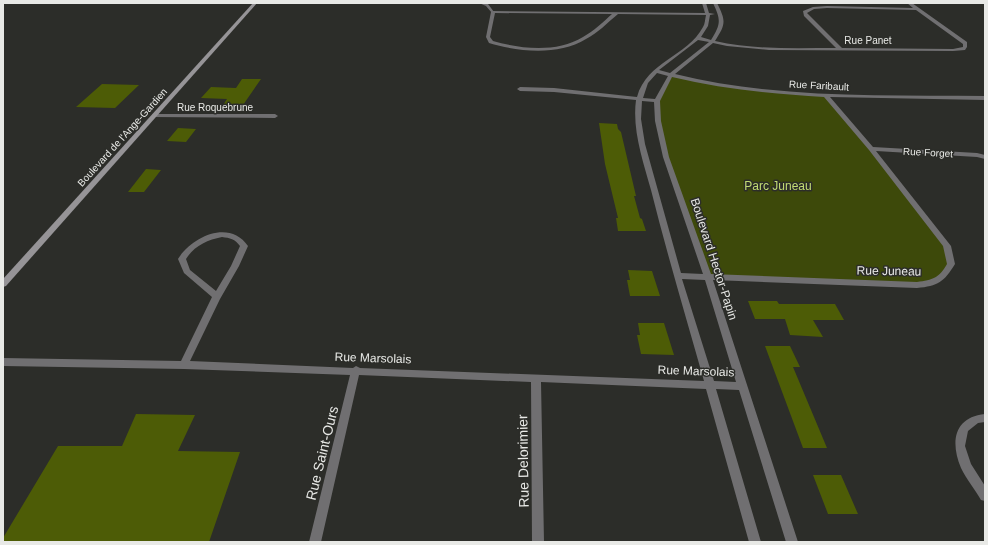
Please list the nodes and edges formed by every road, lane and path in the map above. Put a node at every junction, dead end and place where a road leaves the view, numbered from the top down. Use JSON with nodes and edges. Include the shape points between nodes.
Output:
{"nodes":[{"id":1,"x":255,"y":3,"type":"edge"},
{"id":2,"x":480,"y":3,"type":"edge"},
{"id":3,"x":704,"y":3,"type":"edge"},
{"id":4,"x":715,"y":3,"type":"edge"},
{"id":5,"x":909,"y":3,"type":"edge"},
{"id":6,"x":917,"y":9,"type":"junction"},
{"id":7,"x":493,"y":12,"type":"junction"},
{"id":8,"x":617,"y":13,"type":"junction"},
{"id":9,"x":708,"y":14,"type":"junction"},
{"id":10,"x":722,"y":15,"type":"junction"},
{"id":11,"x":698,"y":38,"type":"junction"},
{"id":12,"x":712,"y":42,"type":"junction"},
{"id":13,"x":840,"y":49,"type":"junction"},
{"id":14,"x":655,"y":71,"type":"junction"},
{"id":15,"x":671,"y":75,"type":"junction"},
{"id":16,"x":520,"y":89,"type":"dead end"},
{"id":17,"x":825,"y":95,"type":"junction"},
{"id":18,"x":639,"y":98,"type":"junction"},
{"id":19,"x":985,"y":98,"type":"edge"},
{"id":20,"x":657,"y":101,"type":"junction"},
{"id":21,"x":154,"y":116,"type":"junction"},
{"id":22,"x":275,"y":116,"type":"dead end"},
{"id":23,"x":871,"y":149,"type":"junction"},
{"id":24,"x":985,"y":157,"type":"edge"},
{"id":25,"x":677,"y":276,"type":"junction"},
{"id":26,"x":708,"y":278,"type":"junction"},
{"id":27,"x":3,"y":284,"type":"edge"},
{"id":28,"x":217,"y":297,"type":"junction"},
{"id":29,"x":3,"y":362,"type":"edge"},
{"id":30,"x":184,"y":365,"type":"junction"},
{"id":31,"x":356,"y":370,"type":"junction"},
{"id":32,"x":536,"y":379,"type":"junction"},
{"id":33,"x":710,"y":385,"type":"junction"},
{"id":34,"x":741,"y":386,"type":"junction"},
{"id":35,"x":985,"y":418,"type":"edge"},
{"id":36,"x":985,"y":496,"type":"edge"},
{"id":37,"x":315,"y":542,"type":"edge"},
{"id":38,"x":538,"y":542,"type":"edge"},
{"id":39,"x":755,"y":542,"type":"edge"},
{"id":40,"x":792,"y":542,"type":"edge"}],
"edges":[{"from":1,"to":21,"type":"main road","name":"Boulevard de l'Ange-Gardien"},
{"from":2,"to":7,"type":"lane","via":[[487,5]]},
{"from":3,"to":9,"type":"street"},
{"from":4,"to":10,"type":"street"},
{"from":5,"to":6,"type":"street","name":"Rue Panet"},
{"from":6,"to":13,"type":"street","via":[[827,7],[813,8],[805,12]]},
{"from":6,"to":13,"type":"street","name":"Rue Panet","via":[[965,43],[965,47],[953,50]]},
{"from":7,"to":8,"type":"street"},
{"from":7,"to":8,"type":"street","via":[[488,37],[491,42],[509,47],[539,48],[571,45],[591,34]]},
{"from":8,"to":9,"type":"street"},
{"from":9,"to":10,"type":"street"},
{"from":9,"to":11,"type":"street","via":[[708,25]]},
{"from":10,"to":12,"type":"street","via":[[720,28]]},
{"from":11,"to":12,"type":"street","name":"Rue Panet"},
{"from":11,"to":14,"type":"street"},
{"from":12,"to":13,"type":"street","name":"Rue Panet","via":[[746,48]]},
{"from":12,"to":15,"type":"street"},
{"from":14,"to":15,"type":"street","name":"Rue Faribault"},
{"from":14,"to":18,"type":"street"},
{"from":15,"to":17,"type":"street","name":"Rue Faribault","via":[[729,87]]},
{"from":15,"to":20,"type":"street"},
{"from":16,"to":18,"type":"street"},
{"from":17,"to":19,"type":"street","name":"Rue Faribault"},
{"from":17,"to":23,"type":"street","name":"Rue Juneau"},
{"from":18,"to":20,"type":"street"},
{"from":18,"to":25,"type":"street","via":[[638,123],[643,147]]},
{"from":20,"to":26,"type":"street","name":"Boulevard Hector-Papin","via":[[660,136]]},
{"from":21,"to":22,"type":"street","name":"Rue Roquebrune"},
{"from":21,"to":27,"type":"main road","name":"Boulevard de l'Ange-Gardien"},
{"from":23,"to":24,"type":"street","name":"Rue Forget"},
{"from":23,"to":26,"type":"street","name":"Rue Juneau","via":[[946,246],[951,264],[945,276],[932,283],[917,285]]},
{"from":25,"to":26,"type":"street","name":"Rue Juneau"},
{"from":25,"to":33,"type":"street"},
{"from":26,"to":34,"type":"street","name":"Boulevard Hector-Papin"},
{"from":28,"to":28,"type":"street","via":[[238,263],[244,246],[242,240],[234,235],[213,236],[203,240],[185,252],[182,259],[187,271]]},
{"from":28,"to":30,"type":"street"},
{"from":29,"to":30,"type":"street","name":"Rue Marsolais"},
{"from":30,"to":31,"type":"street","name":"Rue Marsolais"},
{"from":31,"to":32,"type":"street","name":"Rue Marsolais"},
{"from":31,"to":37,"type":"street","name":"Rue Saint-Ours"},
{"from":32,"to":33,"type":"street","name":"Rue Marsolais"},
{"from":32,"to":38,"type":"street","name":"Rue Delorimier"},
{"from":33,"to":34,"type":"street","name":"Rue Marsolais"},
{"from":33,"to":39,"type":"street"},
{"from":34,"to":40,"type":"street","name":"Boulevard Hector-Papin"},
{"from":35,"to":36,"type":"street","via":[[976,419],[963,429],[960,446],[966,466]]}]}
